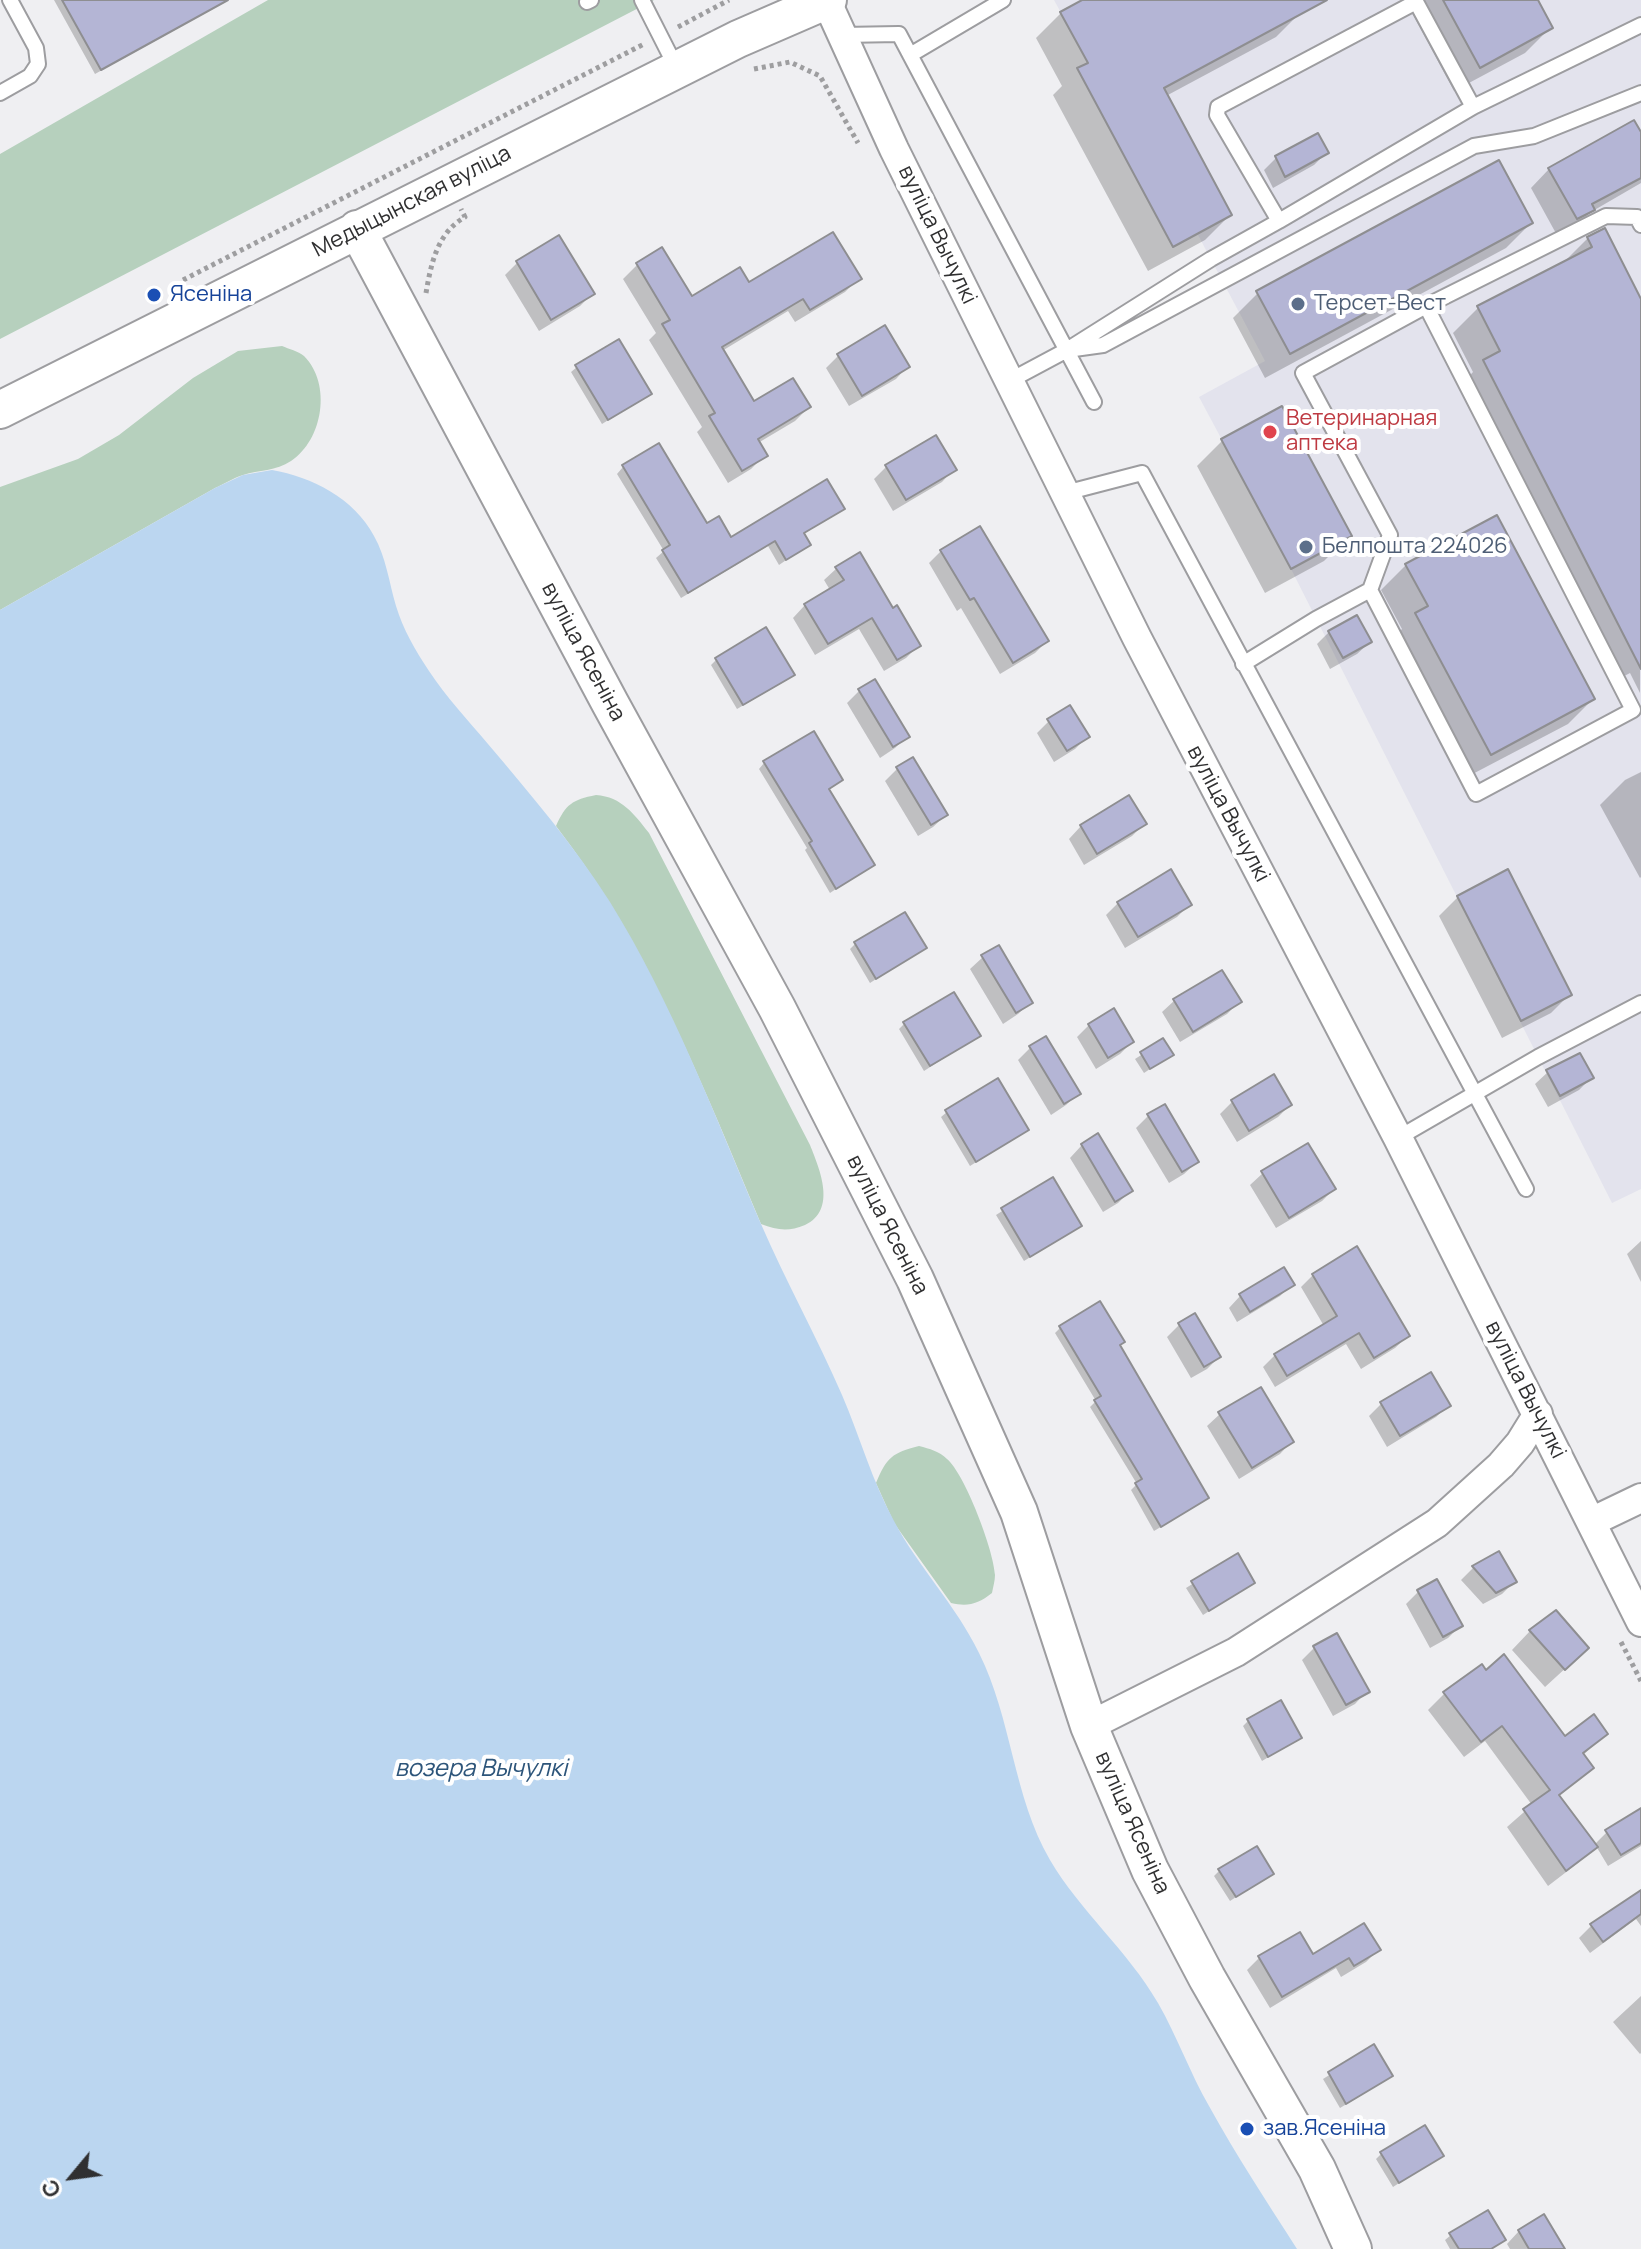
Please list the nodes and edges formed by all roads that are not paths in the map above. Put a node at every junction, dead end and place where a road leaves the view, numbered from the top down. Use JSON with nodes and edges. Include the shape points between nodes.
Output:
{"nodes":[{"id":1,"x":10,"y":0,"type":"edge"},
{"id":2,"x":642,"y":0,"type":"edge"},
{"id":3,"x":1003,"y":0,"type":"edge"},
{"id":4,"x":828,"y":1,"type":"edge"},
{"id":5,"x":1415,"y":1,"type":"edge"},
{"id":6,"x":1641,"y":25,"type":"edge"},
{"id":7,"x":842,"y":35,"type":"junction"},
{"id":8,"x":910,"y":55,"type":"junction"},
{"id":9,"x":678,"y":69,"type":"junction"},
{"id":10,"x":0,"y":93,"type":"edge"},
{"id":11,"x":1641,"y":93,"type":"edge"},
{"id":12,"x":1473,"y":107,"type":"junction"},
{"id":13,"x":1279,"y":221,"type":"junction"},
{"id":14,"x":1641,"y":225,"type":"edge"},
{"id":15,"x":357,"y":229,"type":"junction"},
{"id":16,"x":1426,"y":306,"type":"junction"},
{"id":17,"x":1067,"y":350,"type":"junction"},
{"id":18,"x":1009,"y":381,"type":"junction"},
{"id":19,"x":1094,"y":402,"type":"dead end"},
{"id":20,"x":0,"y":410,"type":"edge"},
{"id":21,"x":1065,"y":493,"type":"junction"},
{"id":22,"x":1370,"y":590,"type":"junction"},
{"id":23,"x":1243,"y":664,"type":"junction"},
{"id":24,"x":1637,"y":708,"type":"edge"},
{"id":25,"x":1641,"y":1003,"type":"edge"},
{"id":26,"x":1476,"y":1094,"type":"junction"},
{"id":27,"x":1398,"y":1138,"type":"junction"},
{"id":28,"x":1526,"y":1189,"type":"dead end"},
{"id":29,"x":1538,"y":1414,"type":"junction"},
{"id":30,"x":1641,"y":1498,"type":"edge"},
{"id":31,"x":1591,"y":1522,"type":"junction"},
{"id":32,"x":1641,"y":1622,"type":"edge"},
{"id":33,"x":1089,"y":1726,"type":"junction"},
{"id":34,"x":1353,"y":2249,"type":"edge"}],
"edges":[{"from":1,"to":10,"type":"lane","via":[[36,48],[38,64],[30,76]]},
{"from":2,"to":9,"type":"lane"},
{"from":3,"to":8,"type":"lane"},
{"from":4,"to":7,"type":"street","name":"вуліца Вычулкі"},
{"from":4,"to":9,"type":"street","name":"Медыцынская вуліца"},
{"from":5,"to":12,"type":"lane"},
{"from":5,"to":13,"type":"lane","via":[[1218,107],[1217,115]]},
{"from":6,"to":12,"type":"lane"},
{"from":7,"to":8,"type":"lane","via":[[899,34]]},
{"from":7,"to":18,"type":"street","name":"вуліца Вычулкі"},
{"from":8,"to":17,"type":"lane"},
{"from":9,"to":15,"type":"street","name":"Медыцынская вуліца"},
{"from":11,"to":17,"type":"lane","via":[[1534,136],[1474,146],[1103,345]]},
{"from":12,"to":13,"type":"lane"},
{"from":13,"to":17,"type":"lane"},
{"from":14,"to":16,"type":"lane","via":[[1637,217],[1606,216]]},
{"from":15,"to":20,"type":"street","name":"Медыцынская вуліца"},
{"from":15,"to":33,"type":"street","name":"вуліца Ясеніна","via":[[777,1008],[915,1279],[1019,1512]]},
{"from":16,"to":22,"type":"lane","via":[[1303,373],[1390,535]]},
{"from":16,"to":24,"type":"lane"},
{"from":17,"to":18,"type":"lane"},
{"from":17,"to":19,"type":"lane"},
{"from":18,"to":21,"type":"street","name":"вуліца Вычулкі"},
{"from":21,"to":23,"type":"lane","via":[[1142,473]]},
{"from":21,"to":27,"type":"street","name":"вуліца Вычулкі"},
{"from":22,"to":23,"type":"lane"},
{"from":22,"to":24,"type":"lane","via":[[1476,794]]},
{"from":23,"to":26,"type":"lane"},
{"from":25,"to":26,"type":"lane"},
{"from":26,"to":27,"type":"lane"},
{"from":26,"to":28,"type":"lane"},
{"from":27,"to":29,"type":"street","name":"вуліца Вычулкі"},
{"from":29,"to":31,"type":"street","name":"вуліца Вычулкі"},
{"from":29,"to":33,"type":"street","via":[[1501,1465],[1437,1523],[1236,1652]]},
{"from":30,"to":31,"type":"street"},
{"from":31,"to":32,"type":"street","name":"вуліца Вычулкі"},
{"from":33,"to":34,"type":"street","name":"вуліца Ясеніна","via":[[1150,1870],[1317,2169]]}]}
